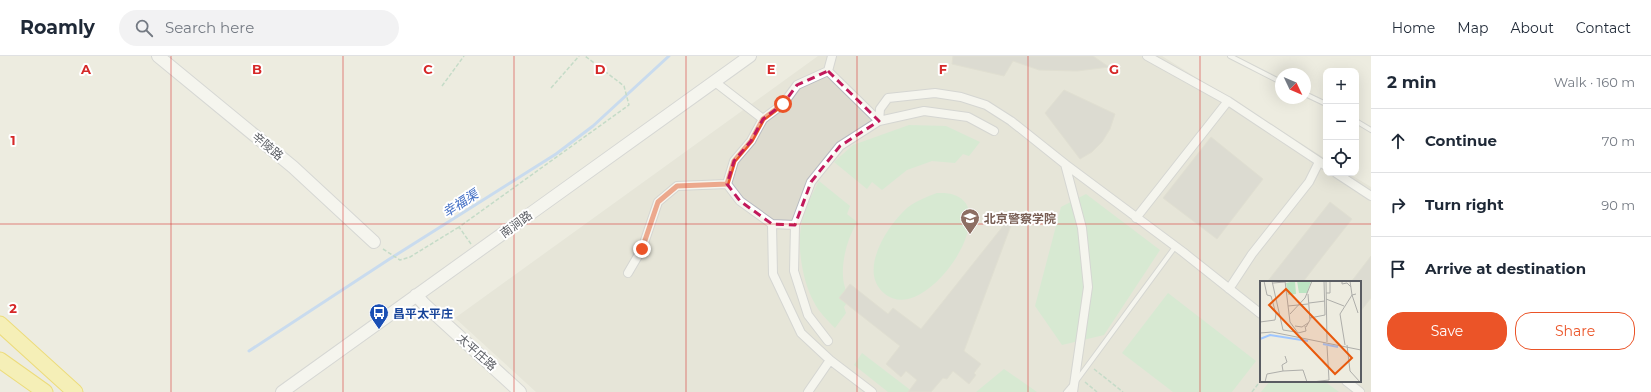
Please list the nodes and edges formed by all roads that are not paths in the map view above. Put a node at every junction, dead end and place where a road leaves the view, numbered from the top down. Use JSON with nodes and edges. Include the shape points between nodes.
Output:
{"nodes":[{"id":1,"x":158,"y":56,"type":"edge"},
{"id":2,"x":750,"y":56,"type":"edge"},
{"id":3,"x":832,"y":56,"type":"edge"},
{"id":4,"x":1147,"y":56,"type":"edge"},
{"id":5,"x":1230,"y":56,"type":"edge"},
{"id":6,"x":828,"y":71,"type":"junction"},
{"id":7,"x":1275,"y":79,"type":"edge"},
{"id":8,"x":715,"y":82,"type":"junction"},
{"id":9,"x":1311,"y":97,"type":"edge"},
{"id":10,"x":1228,"y":101,"type":"junction"},
{"id":11,"x":1323,"y":103,"type":"edge"},
{"id":12,"x":763,"y":119,"type":"junction"},
{"id":13,"x":879,"y":121,"type":"junction"},
{"id":14,"x":1359,"y":123,"type":"edge"},
{"id":15,"x":1371,"y":130,"type":"edge"},
{"id":16,"x":994,"y":131,"type":"dead end"},
{"id":17,"x":1065,"y":164,"type":"junction"},
{"id":18,"x":1323,"y":164,"type":"edge"},
{"id":19,"x":1341,"y":176,"type":"edge"},
{"id":20,"x":727,"y":184,"type":"junction"},
{"id":21,"x":1371,"y":196,"type":"edge"},
{"id":22,"x":1136,"y":218,"type":"junction"},
{"id":23,"x":772,"y":224,"type":"junction"},
{"id":24,"x":795,"y":225,"type":"junction"},
{"id":25,"x":374,"y":242,"type":"dead end"},
{"id":26,"x":1175,"y":247,"type":"junction"},
{"id":27,"x":628,"y":273,"type":"dead end"},
{"id":28,"x":1229,"y":289,"type":"junction"},
{"id":29,"x":416,"y":295,"type":"junction"},
{"id":30,"x":1260,"y":313,"type":"edge"},
{"id":31,"x":0,"y":324,"type":"edge"},
{"id":32,"x":828,"y":341,"type":"dead end"},
{"id":33,"x":0,"y":360,"type":"edge"},
{"id":34,"x":830,"y":360,"type":"junction"},
{"id":35,"x":1077,"y":380,"type":"junction"},
{"id":36,"x":1347,"y":382,"type":"edge"},
{"id":37,"x":45,"y":392,"type":"edge"},
{"id":38,"x":75,"y":392,"type":"edge"},
{"id":39,"x":282,"y":392,"type":"edge"},
{"id":40,"x":520,"y":392,"type":"edge"},
{"id":41,"x":808,"y":392,"type":"edge"},
{"id":42,"x":872,"y":392,"type":"edge"},
{"id":43,"x":1066,"y":392,"type":"edge"},
{"id":44,"x":1073,"y":392,"type":"edge"},
{"id":45,"x":1360,"y":392,"type":"edge"}],
"edges":[{"from":1,"to":25,"type":"main road","name":"辛陵路","via":[[293,167]]},
{"from":2,"to":8,"type":"main road","name":"南涧路"},
{"from":3,"to":6,"type":"street"},
{"from":4,"to":10,"type":"street"},
{"from":5,"to":7,"type":"lane"},
{"from":6,"to":12,"type":"street","via":[[797,85],[783,104]]},
{"from":6,"to":13,"type":"street"},
{"from":8,"to":12,"type":"street"},
{"from":8,"to":29,"type":"main road","name":"南涧路"},
{"from":9,"to":11,"type":"lane"},
{"from":10,"to":18,"type":"street"},
{"from":10,"to":22,"type":"street"},
{"from":12,"to":20,"type":"street","via":[[751,141],[734,161]]},
{"from":13,"to":16,"type":"street","via":[[924,111],[968,117]]},
{"from":13,"to":17,"type":"street","via":[[880,109],[888,98],[935,92],[962,97],[986,106],[1011,121]]},
{"from":13,"to":24,"type":"street","via":[[840,146],[835,152],[811,182]]},
{"from":14,"to":15,"type":"lane"},
{"from":17,"to":22,"type":"street"},
{"from":17,"to":35,"type":"street","via":[[1082,228],[1088,287]]},
{"from":18,"to":28,"type":"street","via":[[1252,254]]},
{"from":19,"to":21,"type":"street"},
{"from":20,"to":23,"type":"street","via":[[740,201]]},
{"from":20,"to":27,"type":"street","via":[[677,186],[658,202],[642,249]]},
{"from":22,"to":26,"type":"street"},
{"from":23,"to":24,"type":"street"},
{"from":23,"to":34,"type":"street","via":[[773,274],[801,333]]},
{"from":24,"to":32,"type":"street","via":[[794,271],[808,315]]},
{"from":26,"to":28,"type":"street"},
{"from":26,"to":35,"type":"lane"},
{"from":28,"to":30,"type":"street"},
{"from":29,"to":39,"type":"main road","name":"南涧路"},
{"from":29,"to":40,"type":"main road","name":"太平庄路"},
{"from":31,"to":38,"type":"highway"},
{"from":33,"to":37,"type":"highway"},
{"from":34,"to":41,"type":"street"},
{"from":34,"to":42,"type":"street"},
{"from":35,"to":43,"type":"lane"},
{"from":35,"to":44,"type":"street"},
{"from":36,"to":45,"type":"street"}]}
